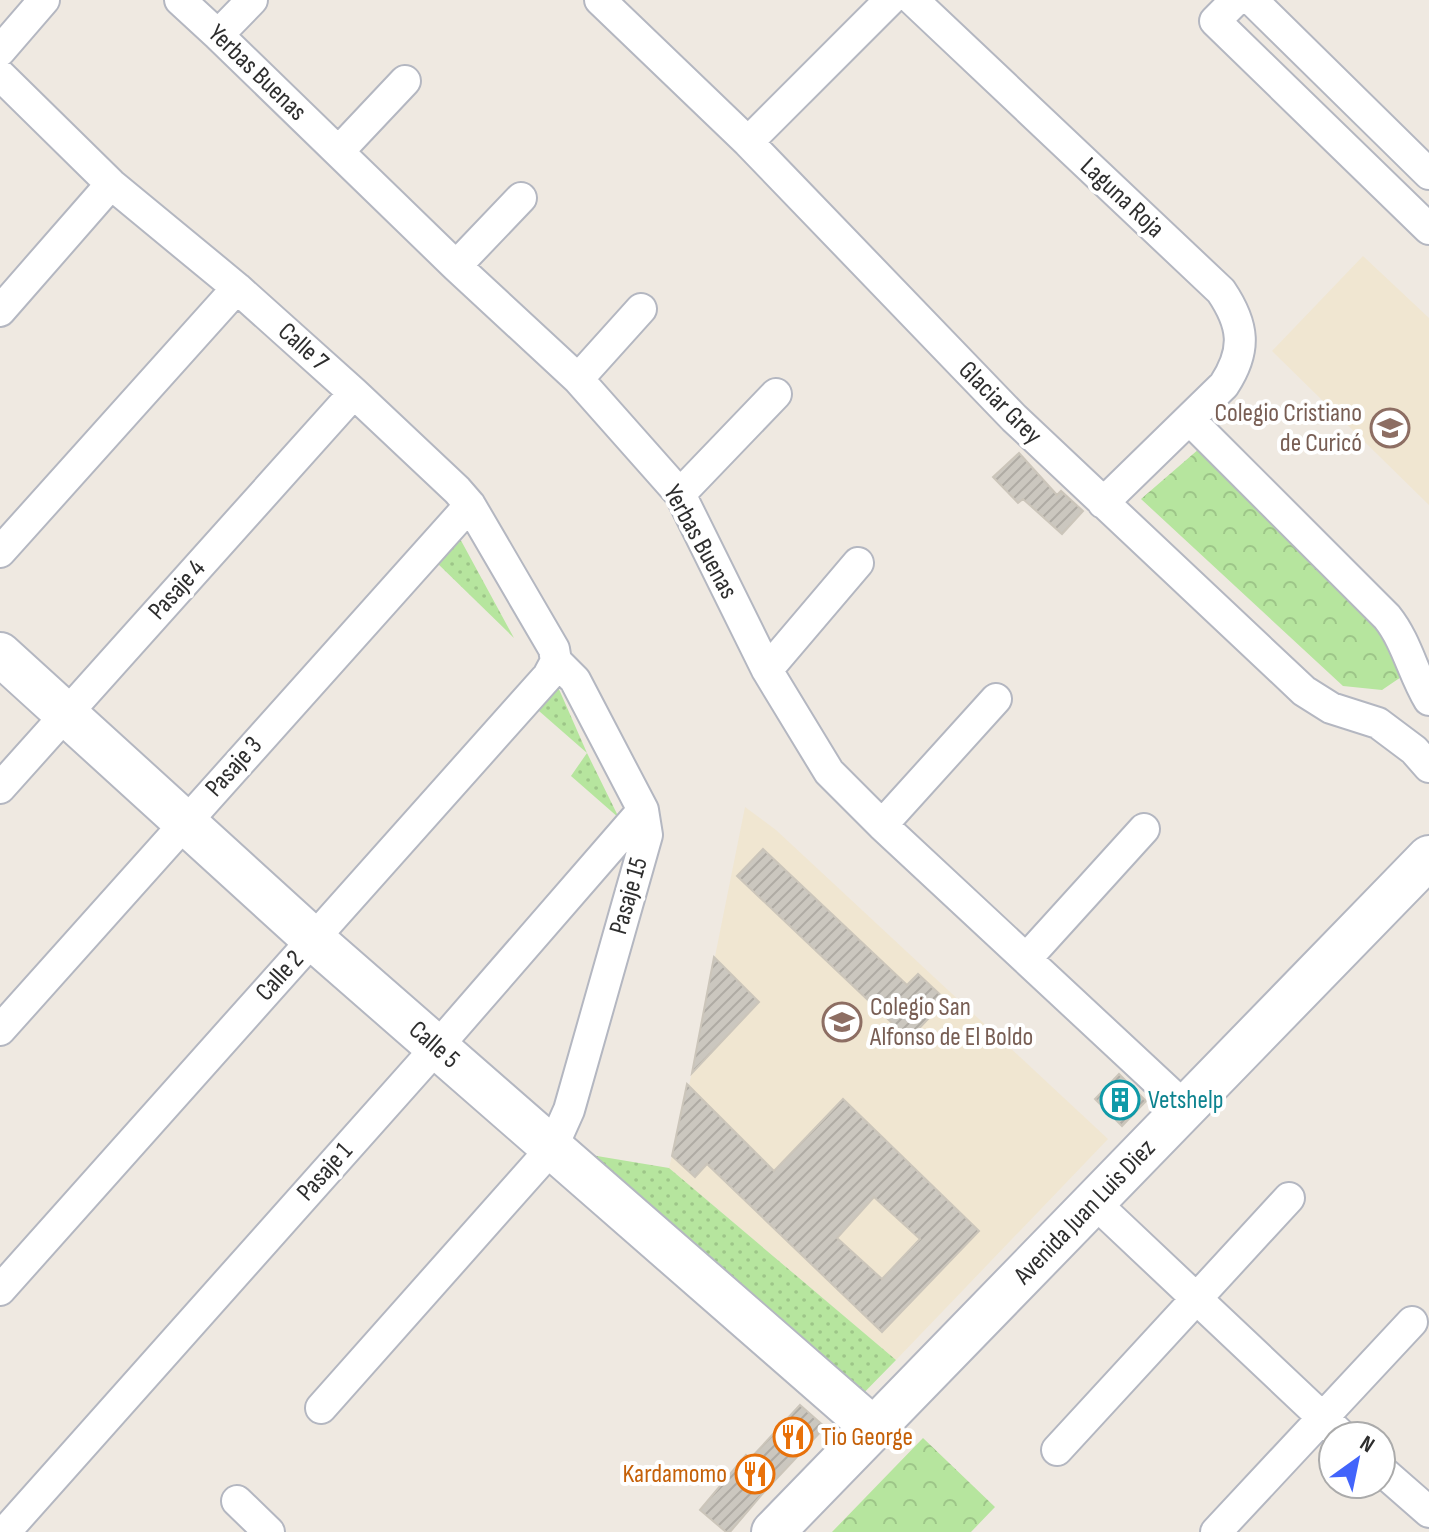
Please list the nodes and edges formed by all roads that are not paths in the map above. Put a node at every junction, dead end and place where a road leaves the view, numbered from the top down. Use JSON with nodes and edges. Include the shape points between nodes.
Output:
{"nodes":[{"id":1,"x":44,"y":0,"type":"edge"},
{"id":2,"x":180,"y":0,"type":"edge"},
{"id":3,"x":252,"y":0,"type":"edge"},
{"id":4,"x":600,"y":0,"type":"edge"},
{"id":5,"x":890,"y":0,"type":"edge"},
{"id":6,"x":913,"y":0,"type":"edge"},
{"id":7,"x":1236,"y":0,"type":"edge"},
{"id":8,"x":1252,"y":0,"type":"edge"},
{"id":9,"x":218,"y":35,"type":"junction"},
{"id":10,"x":0,"y":51,"type":"edge"},
{"id":11,"x":0,"y":75,"type":"edge"},
{"id":12,"x":405,"y":81,"type":"dead end"},
{"id":13,"x":748,"y":142,"type":"junction"},
{"id":14,"x":339,"y":151,"type":"junction"},
{"id":15,"x":1429,"y":174,"type":"edge"},
{"id":16,"x":111,"y":184,"type":"junction"},
{"id":17,"x":521,"y":198,"type":"dead end"},
{"id":18,"x":1429,"y":229,"type":"edge"},
{"id":19,"x":456,"y":266,"type":"junction"},
{"id":20,"x":237,"y":288,"type":"junction"},
{"id":21,"x":641,"y":309,"type":"dead end"},
{"id":22,"x":0,"y":311,"type":"edge"},
{"id":23,"x":578,"y":379,"type":"junction"},
{"id":24,"x":354,"y":393,"type":"junction"},
{"id":25,"x":776,"y":394,"type":"dead end"},
{"id":26,"x":1189,"y":419,"type":"junction"},
{"id":27,"x":680,"y":494,"type":"junction"},
{"id":28,"x":1103,"y":503,"type":"junction"},
{"id":29,"x":470,"y":505,"type":"junction"},
{"id":30,"x":0,"y":552,"type":"edge"},
{"id":31,"x":858,"y":563,"type":"dead end"},
{"id":32,"x":0,"y":654,"type":"edge"},
{"id":33,"x":556,"y":661,"type":"junction"},
{"id":34,"x":767,"y":670,"type":"junction"},
{"id":35,"x":996,"y":699,"type":"dead end"},
{"id":36,"x":1429,"y":700,"type":"edge"},
{"id":37,"x":66,"y":714,"type":"junction"},
{"id":38,"x":1429,"y":767,"type":"edge"},
{"id":39,"x":0,"y":788,"type":"edge"},
{"id":40,"x":643,"y":810,"type":"junction"},
{"id":41,"x":185,"y":822,"type":"junction"},
{"id":42,"x":882,"y":825,"type":"junction"},
{"id":43,"x":1144,"y":829,"type":"dead end"},
{"id":44,"x":1429,"y":857,"type":"edge"},
{"id":45,"x":313,"y":939,"type":"junction"},
{"id":46,"x":1026,"y":959,"type":"junction"},
{"id":47,"x":0,"y":1030,"type":"edge"},
{"id":48,"x":437,"y":1047,"type":"junction"},
{"id":49,"x":1186,"y":1108,"type":"junction"},
{"id":50,"x":552,"y":1148,"type":"junction"},
{"id":51,"x":1289,"y":1198,"type":"dead end"},
{"id":52,"x":1094,"y":1202,"type":"junction"},
{"id":53,"x":0,"y":1290,"type":"edge"},
{"id":54,"x":1195,"y":1298,"type":"junction"},
{"id":55,"x":1412,"y":1322,"type":"dead end"},
{"id":56,"x":321,"y":1408,"type":"dead end"},
{"id":57,"x":1325,"y":1420,"type":"edge"},
{"id":58,"x":1337,"y":1420,"type":"edge"},
{"id":59,"x":874,"y":1429,"type":"junction"},
{"id":60,"x":1317,"y":1441,"type":"edge"},
{"id":61,"x":1057,"y":1450,"type":"dead end"},
{"id":62,"x":1397,"y":1484,"type":"edge"},
{"id":63,"x":237,"y":1501,"type":"dead end"},
{"id":64,"x":1429,"y":1512,"type":"edge"},
{"id":65,"x":5,"y":1532,"type":"edge"},
{"id":66,"x":269,"y":1532,"type":"edge"},
{"id":67,"x":773,"y":1532,"type":"edge"},
{"id":68,"x":1216,"y":1532,"type":"edge"}],
"edges":[{"from":1,"to":10,"type":"street"},
{"from":2,"to":9,"type":"street","name":"Yerbas Buenas"},
{"from":3,"to":9,"type":"street"},
{"from":4,"to":13,"type":"street","name":"Glaciar Grey"},
{"from":5,"to":13,"type":"street"},
{"from":6,"to":26,"type":"street","name":"Laguna Roja","via":[[1221,291],[1239,327],[1235,368]]},
{"from":7,"to":18,"type":"street","via":[[1215,21]]},
{"from":8,"to":15,"type":"street"},
{"from":9,"to":14,"type":"street","name":"Yerbas Buenas"},
{"from":11,"to":16,"type":"street","name":"Calle 7"},
{"from":12,"to":14,"type":"street"},
{"from":13,"to":28,"type":"street","name":"Glaciar Grey"},
{"from":14,"to":19,"type":"street","name":"Yerbas Buenas"},
{"from":16,"to":20,"type":"street","name":"Calle 7"},
{"from":16,"to":22,"type":"street"},
{"from":17,"to":19,"type":"street"},
{"from":19,"to":23,"type":"street","name":"Yerbas Buenas"},
{"from":20,"to":24,"type":"street","name":"Calle 7"},
{"from":20,"to":30,"type":"street"},
{"from":21,"to":23,"type":"street"},
{"from":23,"to":27,"type":"street","name":"Yerbas Buenas"},
{"from":24,"to":29,"type":"street","name":"Calle 7"},
{"from":24,"to":37,"type":"street","name":"Pasaje 4"},
{"from":25,"to":27,"type":"street"},
{"from":26,"to":28,"type":"street","name":"Laguna Roja"},
{"from":26,"to":36,"type":"street","via":[[1387,617]]},
{"from":27,"to":34,"type":"street","name":"Yerbas Buenas"},
{"from":28,"to":38,"type":"street","name":"Glaciar Grey","via":[[1304,691],[1331,708],[1378,723]]},
{"from":29,"to":33,"type":"street","name":"Calle 7","via":[[554,649]]},
{"from":29,"to":41,"type":"street","name":"Pasaje 3"},
{"from":31,"to":34,"type":"street"},
{"from":32,"to":37,"type":"street","name":"Calle 5"},
{"from":33,"to":40,"type":"street","name":"Pasaje 15","via":[[575,680]]},
{"from":33,"to":45,"type":"street","name":"Calle 2"},
{"from":34,"to":42,"type":"street","name":"Yerbas Buenas","via":[[829,772]]},
{"from":35,"to":42,"type":"street"},
{"from":37,"to":39,"type":"street","name":"Pasaje 4"},
{"from":37,"to":41,"type":"street","name":"Calle 5"},
{"from":40,"to":48,"type":"street","name":"Pasaje 1"},
{"from":40,"to":50,"type":"street","name":"Pasaje 15","via":[[647,835],[569,1110]]},
{"from":41,"to":45,"type":"street","name":"Calle 5"},
{"from":41,"to":47,"type":"street","name":"Pasaje 3"},
{"from":42,"to":46,"type":"street","name":"Yerbas Buenas"},
{"from":43,"to":46,"type":"street"},
{"from":44,"to":49,"type":"street","name":"Avenida Juan Luis Diez"},
{"from":45,"to":48,"type":"street","name":"Calle 5"},
{"from":45,"to":53,"type":"street","name":"Calle 2"},
{"from":46,"to":49,"type":"street","name":"Yerbas Buenas"},
{"from":48,"to":50,"type":"street","name":"Calle 5"},
{"from":48,"to":65,"type":"street","name":"Pasaje 1"},
{"from":49,"to":52,"type":"street","name":"Avenida Juan Luis Diez"},
{"from":50,"to":56,"type":"street","name":"Pasaje 15"},
{"from":50,"to":59,"type":"street","name":"Calle 5"},
{"from":51,"to":54,"type":"street"},
{"from":52,"to":54,"type":"street"},
{"from":52,"to":59,"type":"street","name":"Avenida Juan Luis Diez"},
{"from":54,"to":57,"type":"street"},
{"from":54,"to":61,"type":"street"},
{"from":55,"to":58,"type":"street"},
{"from":59,"to":67,"type":"street","name":"Avenida Juan Luis Diez"},
{"from":60,"to":68,"type":"street"},
{"from":62,"to":64,"type":"street"},
{"from":63,"to":66,"type":"street"}]}
